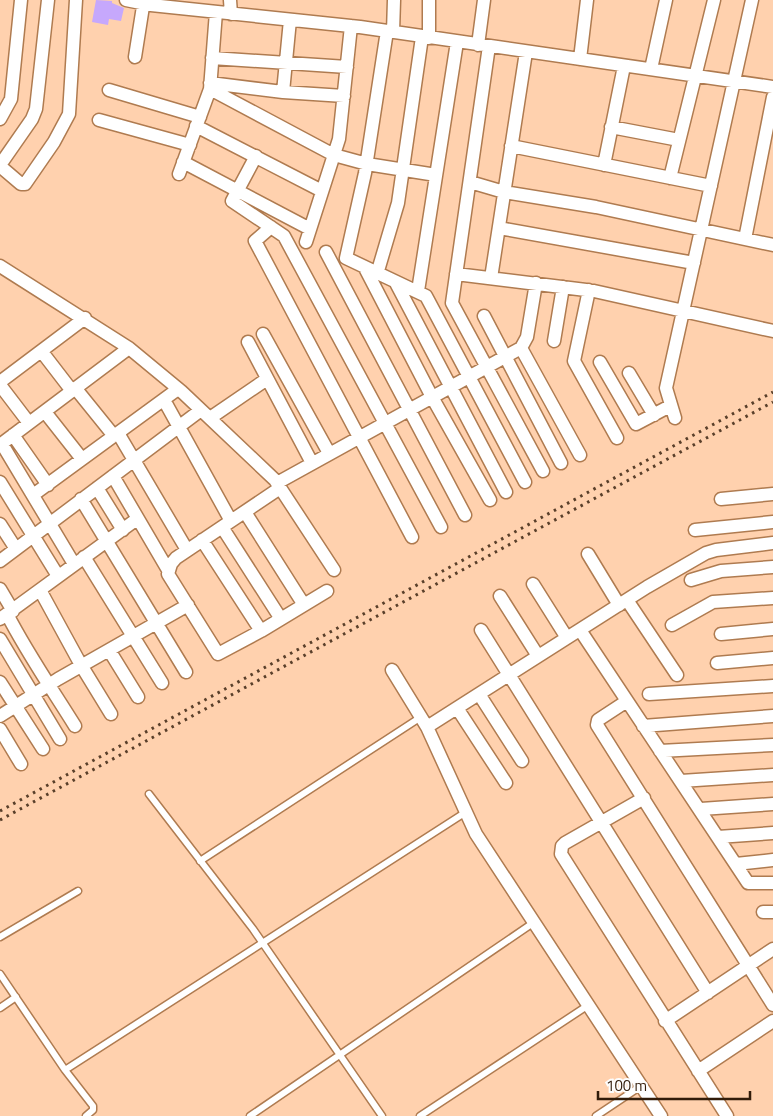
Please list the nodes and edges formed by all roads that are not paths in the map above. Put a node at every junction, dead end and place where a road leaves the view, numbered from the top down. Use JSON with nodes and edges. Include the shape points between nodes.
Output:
{"nodes":[{"id":1,"x":21,"y":0,"type":"edge"},
{"id":2,"x":48,"y":0,"type":"edge"},
{"id":3,"x":76,"y":0,"type":"edge"},
{"id":4,"x":126,"y":0,"type":"edge"},
{"id":5,"x":230,"y":0,"type":"edge"},
{"id":6,"x":394,"y":0,"type":"edge"},
{"id":7,"x":429,"y":0,"type":"edge"},
{"id":8,"x":484,"y":0,"type":"edge"},
{"id":9,"x":586,"y":0,"type":"edge"},
{"id":10,"x":666,"y":0,"type":"edge"},
{"id":11,"x":714,"y":0,"type":"edge"},
{"id":12,"x":752,"y":0,"type":"edge"},
{"id":13,"x":144,"y":2,"type":"edge"},
{"id":14,"x":216,"y":12,"type":"junction"},
{"id":15,"x":231,"y":14,"type":"junction"},
{"id":16,"x":290,"y":20,"type":"junction"},
{"id":17,"x":351,"y":26,"type":"junction"},
{"id":18,"x":390,"y":32,"type":"junction"},
{"id":19,"x":425,"y":37,"type":"junction"},
{"id":20,"x":457,"y":42,"type":"junction"},
{"id":21,"x":483,"y":46,"type":"junction"},
{"id":22,"x":526,"y":52,"type":"junction"},
{"id":23,"x":135,"y":57,"type":"dead end"},
{"id":24,"x":212,"y":58,"type":"junction"},
{"id":25,"x":580,"y":59,"type":"junction"},
{"id":26,"x":286,"y":62,"type":"junction"},
{"id":27,"x":624,"y":66,"type":"junction"},
{"id":28,"x":347,"y":67,"type":"junction"},
{"id":29,"x":651,"y":69,"type":"junction"},
{"id":30,"x":696,"y":76,"type":"junction"},
{"id":31,"x":734,"y":81,"type":"junction"},
{"id":32,"x":210,"y":86,"type":"junction"},
{"id":33,"x":773,"y":87,"type":"edge"},
{"id":34,"x":109,"y":90,"type":"dead end"},
{"id":35,"x":283,"y":92,"type":"junction"},
{"id":36,"x":344,"y":96,"type":"junction"},
{"id":37,"x":773,"y":97,"type":"edge"},
{"id":38,"x":0,"y":119,"type":"edge"},
{"id":39,"x":99,"y":120,"type":"dead end"},
{"id":40,"x":198,"y":121,"type":"junction"},
{"id":41,"x":611,"y":127,"type":"junction"},
{"id":42,"x":679,"y":140,"type":"junction"},
{"id":43,"x":190,"y":145,"type":"junction"},
{"id":44,"x":511,"y":146,"type":"junction"},
{"id":45,"x":334,"y":155,"type":"junction"},
{"id":46,"x":256,"y":156,"type":"junction"},
{"id":47,"x":367,"y":164,"type":"junction"},
{"id":48,"x":604,"y":165,"type":"junction"},
{"id":49,"x":402,"y":168,"type":"junction"},
{"id":50,"x":2,"y":171,"type":"edge"},
{"id":51,"x":436,"y":174,"type":"junction"},
{"id":52,"x":670,"y":178,"type":"junction"},
{"id":53,"x":470,"y":182,"type":"junction"},
{"id":54,"x":711,"y":186,"type":"junction"},
{"id":55,"x":237,"y":191,"type":"junction"},
{"id":56,"x":322,"y":191,"type":"junction"},
{"id":57,"x":504,"y":192,"type":"junction"},
{"id":58,"x":270,"y":227,"type":"junction"},
{"id":59,"x":499,"y":228,"type":"junction"},
{"id":60,"x":310,"y":229,"type":"junction"},
{"id":61,"x":702,"y":229,"type":"junction"},
{"id":62,"x":745,"y":239,"type":"junction"},
{"id":63,"x":306,"y":242,"type":"dead end"},
{"id":64,"x":773,"y":245,"type":"edge"},
{"id":65,"x":326,"y":252,"type":"dead end"},
{"id":66,"x":694,"y":263,"type":"junction"},
{"id":67,"x":0,"y":266,"type":"edge"},
{"id":68,"x":365,"y":268,"type":"junction"},
{"id":69,"x":377,"y":274,"type":"junction"},
{"id":70,"x":456,"y":274,"type":"junction"},
{"id":71,"x":491,"y":278,"type":"junction"},
{"id":72,"x":396,"y":283,"type":"junction"},
{"id":73,"x":536,"y":284,"type":"junction"},
{"id":74,"x":563,"y":287,"type":"junction"},
{"id":75,"x":589,"y":290,"type":"junction"},
{"id":76,"x":418,"y":291,"type":"junction"},
{"id":77,"x":683,"y":311,"type":"junction"},
{"id":78,"x":484,"y":316,"type":"dead end"},
{"id":79,"x":85,"y":318,"type":"junction"},
{"id":80,"x":773,"y":331,"type":"edge"},
{"id":81,"x":263,"y":334,"type":"dead end"},
{"id":82,"x":554,"y":341,"type":"dead end"},
{"id":83,"x":248,"y":342,"type":"dead end"},
{"id":84,"x":129,"y":348,"type":"junction"},
{"id":85,"x":521,"y":348,"type":"junction"},
{"id":86,"x":42,"y":352,"type":"junction"},
{"id":87,"x":505,"y":357,"type":"junction"},
{"id":88,"x":600,"y":362,"type":"dead end"},
{"id":89,"x":487,"y":367,"type":"junction"},
{"id":90,"x":629,"y":372,"type":"dead end"},
{"id":91,"x":468,"y":377,"type":"junction"},
{"id":92,"x":268,"y":379,"type":"junction"},
{"id":93,"x":0,"y":384,"type":"edge"},
{"id":94,"x":452,"y":386,"type":"junction"},
{"id":95,"x":178,"y":389,"type":"junction"},
{"id":96,"x":74,"y":390,"type":"junction"},
{"id":97,"x":432,"y":397,"type":"junction"},
{"id":98,"x":164,"y":400,"type":"junction"},
{"id":99,"x":670,"y":406,"type":"junction"},
{"id":100,"x":409,"y":409,"type":"junction"},
{"id":101,"x":45,"y":412,"type":"junction"},
{"id":102,"x":206,"y":414,"type":"junction"},
{"id":103,"x":654,"y":415,"type":"junction"},
{"id":104,"x":675,"y":418,"type":"dead end"},
{"id":105,"x":30,"y":423,"type":"junction"},
{"id":106,"x":384,"y":424,"type":"junction"},
{"id":107,"x":179,"y":428,"type":"junction"},
{"id":108,"x":13,"y":435,"type":"junction"},
{"id":109,"x":116,"y":435,"type":"junction"},
{"id":110,"x":360,"y":437,"type":"junction"},
{"id":111,"x":617,"y":438,"type":"dead end"},
{"id":112,"x":1,"y":444,"type":"edge"},
{"id":113,"x":330,"y":453,"type":"junction"},
{"id":114,"x":580,"y":455,"type":"dead end"},
{"id":115,"x":82,"y":459,"type":"junction"},
{"id":116,"x":134,"y":461,"type":"junction"},
{"id":117,"x":312,"y":463,"type":"junction"},
{"id":118,"x":561,"y":463,"type":"dead end"},
{"id":119,"x":543,"y":472,"type":"dead end"},
{"id":120,"x":113,"y":476,"type":"junction"},
{"id":121,"x":0,"y":482,"type":"edge"},
{"id":122,"x":525,"y":482,"type":"dead end"},
{"id":123,"x":48,"y":485,"type":"junction"},
{"id":124,"x":278,"y":485,"type":"junction"},
{"id":125,"x":97,"y":488,"type":"junction"},
{"id":126,"x":506,"y":492,"type":"dead end"},
{"id":127,"x":773,"y":494,"type":"edge"},
{"id":128,"x":33,"y":495,"type":"junction"},
{"id":129,"x":81,"y":499,"type":"junction"},
{"id":130,"x":721,"y":499,"type":"dead end"},
{"id":131,"x":490,"y":500,"type":"dead end"},
{"id":132,"x":245,"y":512,"type":"junction"},
{"id":133,"x":465,"y":515,"type":"dead end"},
{"id":134,"x":137,"y":519,"type":"junction"},
{"id":135,"x":50,"y":522,"type":"junction"},
{"id":136,"x":773,"y":522,"type":"edge"},
{"id":137,"x":0,"y":524,"type":"edge"},
{"id":138,"x":227,"y":524,"type":"junction"},
{"id":139,"x":441,"y":527,"type":"dead end"},
{"id":140,"x":123,"y":530,"type":"junction"},
{"id":141,"x":695,"y":530,"type":"dead end"},
{"id":142,"x":32,"y":535,"type":"junction"},
{"id":143,"x":412,"y":537,"type":"dead end"},
{"id":144,"x":202,"y":540,"type":"junction"},
{"id":145,"x":107,"y":541,"type":"junction"},
{"id":146,"x":773,"y":544,"type":"edge"},
{"id":147,"x":16,"y":549,"type":"junction"},
{"id":148,"x":188,"y":550,"type":"junction"},
{"id":149,"x":588,"y":554,"type":"dead end"},
{"id":150,"x":79,"y":560,"type":"junction"},
{"id":151,"x":0,"y":561,"type":"edge"},
{"id":152,"x":773,"y":567,"type":"edge"},
{"id":153,"x":168,"y":570,"type":"junction"},
{"id":154,"x":334,"y":570,"type":"dead end"},
{"id":155,"x":58,"y":576,"type":"junction"},
{"id":156,"x":690,"y":580,"type":"dead end"},
{"id":157,"x":533,"y":584,"type":"dead end"},
{"id":158,"x":0,"y":589,"type":"edge"},
{"id":159,"x":40,"y":590,"type":"junction"},
{"id":160,"x":327,"y":591,"type":"dead end"},
{"id":161,"x":500,"y":596,"type":"dead end"},
{"id":162,"x":773,"y":598,"type":"edge"},
{"id":163,"x":623,"y":602,"type":"junction"},
{"id":164,"x":304,"y":605,"type":"junction"},
{"id":165,"x":188,"y":606,"type":"junction"},
{"id":166,"x":7,"y":615,"type":"edge"},
{"id":167,"x":281,"y":619,"type":"junction"},
{"id":168,"x":156,"y":623,"type":"junction"},
{"id":169,"x":672,"y":625,"type":"dead end"},
{"id":170,"x":773,"y":629,"type":"edge"},
{"id":171,"x":481,"y":630,"type":"dead end"},
{"id":172,"x":580,"y":630,"type":"junction"},
{"id":173,"x":261,"y":631,"type":"junction"},
{"id":174,"x":721,"y":634,"type":"dead end"},
{"id":175,"x":133,"y":636,"type":"junction"},
{"id":176,"x":567,"y":638,"type":"junction"},
{"id":177,"x":0,"y":639,"type":"edge"},
{"id":178,"x":109,"y":650,"type":"junction"},
{"id":179,"x":538,"y":656,"type":"junction"},
{"id":180,"x":773,"y":658,"type":"edge"},
{"id":181,"x":717,"y":662,"type":"dead end"},
{"id":182,"x":81,"y":665,"type":"junction"},
{"id":183,"x":392,"y":670,"type":"dead end"},
{"id":184,"x":186,"y":672,"type":"dead end"},
{"id":185,"x":509,"y":675,"type":"junction"},
{"id":186,"x":677,"y":675,"type":"dead end"},
{"id":187,"x":0,"y":682,"type":"edge"},
{"id":188,"x":50,"y":683,"type":"junction"},
{"id":189,"x":162,"y":684,"type":"dead end"},
{"id":190,"x":773,"y":686,"type":"edge"},
{"id":191,"x":479,"y":694,"type":"junction"},
{"id":192,"x":649,"y":694,"type":"dead end"},
{"id":193,"x":33,"y":695,"type":"junction"},
{"id":194,"x":138,"y":697,"type":"dead end"},
{"id":195,"x":627,"y":701,"type":"junction"},
{"id":196,"x":16,"y":706,"type":"junction"},
{"id":197,"x":456,"y":708,"type":"junction"},
{"id":198,"x":111,"y":714,"type":"dead end"},
{"id":199,"x":0,"y":716,"type":"edge"},
{"id":200,"x":773,"y":716,"type":"edge"},
{"id":201,"x":424,"y":722,"type":"junction"},
{"id":202,"x":75,"y":726,"type":"dead end"},
{"id":203,"x":644,"y":726,"type":"junction"},
{"id":204,"x":0,"y":729,"type":"edge"},
{"id":205,"x":60,"y":739,"type":"dead end"},
{"id":206,"x":773,"y":745,"type":"edge"},
{"id":207,"x":43,"y":749,"type":"dead end"},
{"id":208,"x":660,"y":751,"type":"junction"},
{"id":209,"x":522,"y":760,"type":"dead end"},
{"id":210,"x":21,"y":764,"type":"dead end"},
{"id":211,"x":773,"y":775,"type":"edge"},
{"id":212,"x":681,"y":781,"type":"junction"},
{"id":213,"x":506,"y":783,"type":"dead end"},
{"id":214,"x":150,"y":794,"type":"dead end"},
{"id":215,"x":644,"y":798,"type":"junction"},
{"id":216,"x":773,"y":804,"type":"edge"},
{"id":217,"x":701,"y":809,"type":"junction"},
{"id":218,"x":466,"y":812,"type":"junction"},
{"id":219,"x":601,"y":823,"type":"junction"},
{"id":220,"x":773,"y":833,"type":"edge"},
{"id":221,"x":718,"y":837,"type":"junction"},
{"id":222,"x":773,"y":860,"type":"edge"},
{"id":223,"x":200,"y":861,"type":"junction"},
{"id":224,"x":736,"y":864,"type":"junction"},
{"id":225,"x":773,"y":882,"type":"edge"},
{"id":226,"x":78,"y":891,"type":"dead end"},
{"id":227,"x":533,"y":923,"type":"junction"},
{"id":228,"x":0,"y":937,"type":"edge"},
{"id":229,"x":263,"y":944,"type":"junction"},
{"id":230,"x":773,"y":949,"type":"edge"},
{"id":231,"x":747,"y":966,"type":"junction"},
{"id":232,"x":0,"y":974,"type":"edge"},
{"id":233,"x":708,"y":993,"type":"junction"},
{"id":234,"x":16,"y":998,"type":"junction"},
{"id":235,"x":773,"y":1005,"type":"edge"},
{"id":236,"x":587,"y":1006,"type":"junction"},
{"id":237,"x":0,"y":1008,"type":"edge"},
{"id":238,"x":665,"y":1021,"type":"junction"},
{"id":239,"x":773,"y":1021,"type":"edge"},
{"id":240,"x":340,"y":1054,"type":"junction"},
{"id":241,"x":65,"y":1070,"type":"junction"},
{"id":242,"x":698,"y":1070,"type":"junction"},
{"id":243,"x":641,"y":1086,"type":"junction"},
{"id":244,"x":86,"y":1116,"type":"edge"},
{"id":245,"x":250,"y":1116,"type":"edge"},
{"id":246,"x":382,"y":1116,"type":"edge"},
{"id":247,"x":420,"y":1116,"type":"edge"},
{"id":248,"x":596,"y":1116,"type":"edge"},
{"id":249,"x":661,"y":1116,"type":"edge"},
{"id":250,"x":727,"y":1116,"type":"edge"}],
"edges":[{"from":1,"to":38,"type":"street","via":[[12,99]]},
{"from":2,"to":50,"type":"street","via":[[36,109]]},
{"from":3,"to":50,"type":"street","via":[[68,117],[24,184]]},
{"from":4,"to":13,"type":"street"},
{"from":5,"to":15,"type":"street"},
{"from":6,"to":18,"type":"street"},
{"from":7,"to":19,"type":"street"},
{"from":8,"to":21,"type":"street"},
{"from":9,"to":25,"type":"street"},
{"from":10,"to":29,"type":"street"},
{"from":11,"to":30,"type":"street"},
{"from":12,"to":31,"type":"street"},
{"from":13,"to":14,"type":"street"},
{"from":13,"to":23,"type":"street"},
{"from":14,"to":15,"type":"street"},
{"from":14,"to":24,"type":"street"},
{"from":15,"to":16,"type":"street"},
{"from":16,"to":17,"type":"street"},
{"from":16,"to":26,"type":"street"},
{"from":17,"to":18,"type":"street"},
{"from":17,"to":28,"type":"street"},
{"from":18,"to":19,"type":"street"},
{"from":18,"to":47,"type":"street"},
{"from":19,"to":20,"type":"street"},
{"from":19,"to":49,"type":"street"},
{"from":20,"to":21,"type":"street"},
{"from":20,"to":51,"type":"street"},
{"from":21,"to":22,"type":"street"},
{"from":21,"to":53,"type":"street"},
{"from":22,"to":25,"type":"street"},
{"from":22,"to":44,"type":"street"},
{"from":24,"to":26,"type":"street"},
{"from":24,"to":32,"type":"street"},
{"from":25,"to":27,"type":"street"},
{"from":26,"to":28,"type":"street"},
{"from":26,"to":35,"type":"street"},
{"from":27,"to":29,"type":"street"},
{"from":27,"to":41,"type":"street"},
{"from":28,"to":36,"type":"street"},
{"from":29,"to":30,"type":"street"},
{"from":30,"to":31,"type":"street"},
{"from":30,"to":42,"type":"street"},
{"from":31,"to":33,"type":"street"},
{"from":31,"to":54,"type":"street"},
{"from":32,"to":35,"type":"street"},
{"from":32,"to":40,"type":"street"},
{"from":32,"to":45,"type":"street"},
{"from":34,"to":40,"type":"street"},
{"from":35,"to":36,"type":"street"},
{"from":36,"to":45,"type":"street"},
{"from":37,"to":62,"type":"street"},
{"from":39,"to":43,"type":"street"},
{"from":40,"to":43,"type":"street"},
{"from":40,"to":46,"type":"street"},
{"from":41,"to":42,"type":"street"},
{"from":41,"to":48,"type":"street"},
{"from":42,"to":52,"type":"street"},
{"from":43,"to":55,"type":"street","via":[[181,168]]},
{"from":44,"to":48,"type":"street"},
{"from":44,"to":57,"type":"street"},
{"from":45,"to":47,"type":"street"},
{"from":45,"to":56,"type":"street"},
{"from":46,"to":55,"type":"street"},
{"from":46,"to":56,"type":"street"},
{"from":47,"to":49,"type":"street"},
{"from":47,"to":68,"type":"street","via":[[346,255],[347,259]]},
{"from":48,"to":52,"type":"street"},
{"from":49,"to":51,"type":"street"},
{"from":49,"to":69,"type":"street","via":[[398,202]]},
{"from":51,"to":76,"type":"street"},
{"from":52,"to":54,"type":"street"},
{"from":53,"to":57,"type":"street"},
{"from":53,"to":70,"type":"street"},
{"from":54,"to":61,"type":"street"},
{"from":55,"to":58,"type":"street","via":[[232,201]]},
{"from":55,"to":60,"type":"street"},
{"from":56,"to":60,"type":"street"},
{"from":57,"to":59,"type":"street"},
{"from":57,"to":61,"type":"street"},
{"from":58,"to":106,"type":"street","via":[[284,236]]},
{"from":58,"to":110,"type":"street","via":[[255,241]]},
{"from":59,"to":66,"type":"street"},
{"from":59,"to":71,"type":"street"},
{"from":60,"to":63,"type":"street"},
{"from":61,"to":62,"type":"street"},
{"from":61,"to":66,"type":"street"},
{"from":62,"to":64,"type":"street"},
{"from":65,"to":100,"type":"street"},
{"from":66,"to":77,"type":"street"},
{"from":67,"to":79,"type":"street"},
{"from":68,"to":69,"type":"street"},
{"from":68,"to":97,"type":"street"},
{"from":69,"to":72,"type":"street"},
{"from":70,"to":71,"type":"street"},
{"from":70,"to":89,"type":"street","via":[[452,303]]},
{"from":71,"to":73,"type":"street"},
{"from":72,"to":76,"type":"street"},
{"from":72,"to":94,"type":"street"},
{"from":73,"to":74,"type":"street"},
{"from":73,"to":85,"type":"street","via":[[527,337]]},
{"from":74,"to":75,"type":"street"},
{"from":74,"to":82,"type":"street"},
{"from":75,"to":77,"type":"street"},
{"from":75,"to":111,"type":"street","via":[[574,361]]},
{"from":76,"to":91,"type":"street","via":[[428,298]]},
{"from":77,"to":80,"type":"street"},
{"from":77,"to":99,"type":"street","via":[[666,388]]},
{"from":78,"to":87,"type":"street"},
{"from":79,"to":84,"type":"street"},
{"from":79,"to":86,"type":"street"},
{"from":81,"to":113,"type":"street"},
{"from":83,"to":92,"type":"street"},
{"from":84,"to":95,"type":"street"},
{"from":84,"to":96,"type":"street"},
{"from":85,"to":87,"type":"street"},
{"from":85,"to":114,"type":"street"},
{"from":86,"to":93,"type":"street"},
{"from":86,"to":96,"type":"street"},
{"from":87,"to":89,"type":"street"},
{"from":87,"to":118,"type":"street"},
{"from":88,"to":103,"type":"street","via":[[636,424]]},
{"from":89,"to":91,"type":"street"},
{"from":89,"to":119,"type":"street"},
{"from":90,"to":103,"type":"street"},
{"from":91,"to":94,"type":"street"},
{"from":91,"to":122,"type":"street"},
{"from":92,"to":102,"type":"street"},
{"from":92,"to":117,"type":"street"},
{"from":93,"to":105,"type":"street"},
{"from":94,"to":97,"type":"street"},
{"from":94,"to":126,"type":"street"},
{"from":95,"to":98,"type":"street"},
{"from":95,"to":102,"type":"street"},
{"from":96,"to":101,"type":"street"},
{"from":96,"to":109,"type":"street"},
{"from":97,"to":100,"type":"street"},
{"from":97,"to":131,"type":"street"},
{"from":98,"to":107,"type":"street"},
{"from":98,"to":109,"type":"street"},
{"from":99,"to":103,"type":"street"},
{"from":99,"to":104,"type":"street"},
{"from":100,"to":106,"type":"street"},
{"from":100,"to":133,"type":"street"},
{"from":101,"to":105,"type":"street"},
{"from":101,"to":115,"type":"street"},
{"from":102,"to":107,"type":"street"},
{"from":102,"to":124,"type":"street"},
{"from":105,"to":108,"type":"street"},
{"from":106,"to":110,"type":"street"},
{"from":106,"to":139,"type":"street"},
{"from":107,"to":116,"type":"street"},
{"from":107,"to":138,"type":"street"},
{"from":108,"to":112,"type":"street"},
{"from":108,"to":123,"type":"street"},
{"from":109,"to":115,"type":"street"},
{"from":109,"to":116,"type":"street"},
{"from":110,"to":113,"type":"street"},
{"from":110,"to":143,"type":"street"},
{"from":112,"to":128,"type":"street"},
{"from":113,"to":117,"type":"street"},
{"from":115,"to":123,"type":"street"},
{"from":116,"to":120,"type":"street"},
{"from":116,"to":148,"type":"street"},
{"from":117,"to":124,"type":"street"},
{"from":120,"to":125,"type":"street"},
{"from":120,"to":134,"type":"street"},
{"from":121,"to":142,"type":"street"},
{"from":123,"to":128,"type":"street"},
{"from":124,"to":132,"type":"street"},
{"from":124,"to":154,"type":"street"},
{"from":125,"to":129,"type":"street"},
{"from":125,"to":140,"type":"street"},
{"from":127,"to":130,"type":"street"},
{"from":128,"to":135,"type":"street"},
{"from":129,"to":135,"type":"street"},
{"from":129,"to":145,"type":"street"},
{"from":132,"to":138,"type":"street"},
{"from":132,"to":164,"type":"street"},
{"from":134,"to":140,"type":"street"},
{"from":134,"to":153,"type":"street"},
{"from":135,"to":142,"type":"street"},
{"from":135,"to":150,"type":"street"},
{"from":136,"to":141,"type":"street"},
{"from":137,"to":147,"type":"street"},
{"from":138,"to":144,"type":"street"},
{"from":138,"to":167,"type":"street"},
{"from":140,"to":145,"type":"street"},
{"from":142,"to":147,"type":"street"},
{"from":142,"to":155,"type":"street"},
{"from":144,"to":148,"type":"street"},
{"from":144,"to":173,"type":"street"},
{"from":145,"to":150,"type":"street"},
{"from":145,"to":168,"type":"street"},
{"from":146,"to":163,"type":"street","via":[[711,551]]},
{"from":147,"to":151,"type":"street"},
{"from":148,"to":153,"type":"street","via":[[176,558]]},
{"from":149,"to":163,"type":"street"},
{"from":150,"to":155,"type":"street"},
{"from":150,"to":175,"type":"street"},
{"from":152,"to":156,"type":"street","via":[[722,571]]},
{"from":153,"to":165,"type":"street"},
{"from":155,"to":159,"type":"street"},
{"from":157,"to":176,"type":"street"},
{"from":158,"to":166,"type":"street"},
{"from":159,"to":166,"type":"street"},
{"from":159,"to":182,"type":"street"},
{"from":160,"to":164,"type":"street"},
{"from":161,"to":179,"type":"street"},
{"from":162,"to":169,"type":"street","via":[[713,602]]},
{"from":163,"to":172,"type":"street"},
{"from":163,"to":186,"type":"street"},
{"from":164,"to":167,"type":"street"},
{"from":165,"to":168,"type":"street"},
{"from":165,"to":173,"type":"street","via":[[218,654]]},
{"from":166,"to":188,"type":"street"},
{"from":167,"to":173,"type":"street"},
{"from":168,"to":175,"type":"street"},
{"from":168,"to":184,"type":"street"},
{"from":170,"to":174,"type":"street"},
{"from":171,"to":185,"type":"street"},
{"from":172,"to":176,"type":"street"},
{"from":172,"to":195,"type":"street"},
{"from":175,"to":178,"type":"street"},
{"from":175,"to":189,"type":"street"},
{"from":176,"to":179,"type":"street"},
{"from":177,"to":193,"type":"street"},
{"from":178,"to":182,"type":"street"},
{"from":178,"to":194,"type":"street"},
{"from":179,"to":185,"type":"street"},
{"from":180,"to":181,"type":"street"},
{"from":182,"to":188,"type":"street"},
{"from":182,"to":198,"type":"street"},
{"from":183,"to":201,"type":"street"},
{"from":185,"to":191,"type":"street"},
{"from":185,"to":219,"type":"street"},
{"from":187,"to":196,"type":"street"},
{"from":188,"to":193,"type":"street"},
{"from":188,"to":202,"type":"street"},
{"from":190,"to":192,"type":"street"},
{"from":191,"to":197,"type":"street"},
{"from":191,"to":209,"type":"street"},
{"from":193,"to":196,"type":"street"},
{"from":193,"to":205,"type":"street"},
{"from":195,"to":203,"type":"street"},
{"from":195,"to":215,"type":"street","via":[[597,722]]},
{"from":196,"to":199,"type":"street"},
{"from":196,"to":207,"type":"street"},
{"from":197,"to":201,"type":"street"},
{"from":197,"to":213,"type":"street"},
{"from":200,"to":203,"type":"street"},
{"from":201,"to":218,"type":"street"},
{"from":201,"to":223,"type":"lane"},
{"from":203,"to":208,"type":"street"},
{"from":204,"to":210,"type":"street"},
{"from":206,"to":208,"type":"street"},
{"from":208,"to":212,"type":"street"},
{"from":211,"to":212,"type":"street"},
{"from":212,"to":217,"type":"street"},
{"from":214,"to":223,"type":"lane"},
{"from":215,"to":219,"type":"street"},
{"from":215,"to":231,"type":"street"},
{"from":216,"to":217,"type":"street"},
{"from":217,"to":221,"type":"street"},
{"from":218,"to":227,"type":"street","via":[[476,834]]},
{"from":218,"to":229,"type":"lane"},
{"from":219,"to":233,"type":"street"},
{"from":219,"to":238,"type":"street","via":[[565,843],[561,854]]},
{"from":220,"to":221,"type":"street"},
{"from":221,"to":224,"type":"street"},
{"from":222,"to":224,"type":"street"},
{"from":223,"to":229,"type":"lane"},
{"from":224,"to":225,"type":"street","via":[[749,884]]},
{"from":226,"to":228,"type":"lane"},
{"from":227,"to":236,"type":"street"},
{"from":227,"to":240,"type":"lane"},
{"from":229,"to":240,"type":"lane"},
{"from":229,"to":241,"type":"lane"},
{"from":230,"to":231,"type":"street"},
{"from":231,"to":233,"type":"street"},
{"from":231,"to":235,"type":"street"},
{"from":232,"to":234,"type":"lane"},
{"from":233,"to":238,"type":"street"},
{"from":234,"to":237,"type":"lane"},
{"from":234,"to":241,"type":"lane"},
{"from":236,"to":243,"type":"street"},
{"from":236,"to":247,"type":"lane"},
{"from":238,"to":242,"type":"street"},
{"from":239,"to":242,"type":"street"},
{"from":240,"to":245,"type":"lane"},
{"from":240,"to":246,"type":"lane"},
{"from":241,"to":244,"type":"lane","via":[[93,1106],[94,1110]]},
{"from":242,"to":250,"type":"street"},
{"from":243,"to":248,"type":"lane"},
{"from":243,"to":249,"type":"street"}]}
